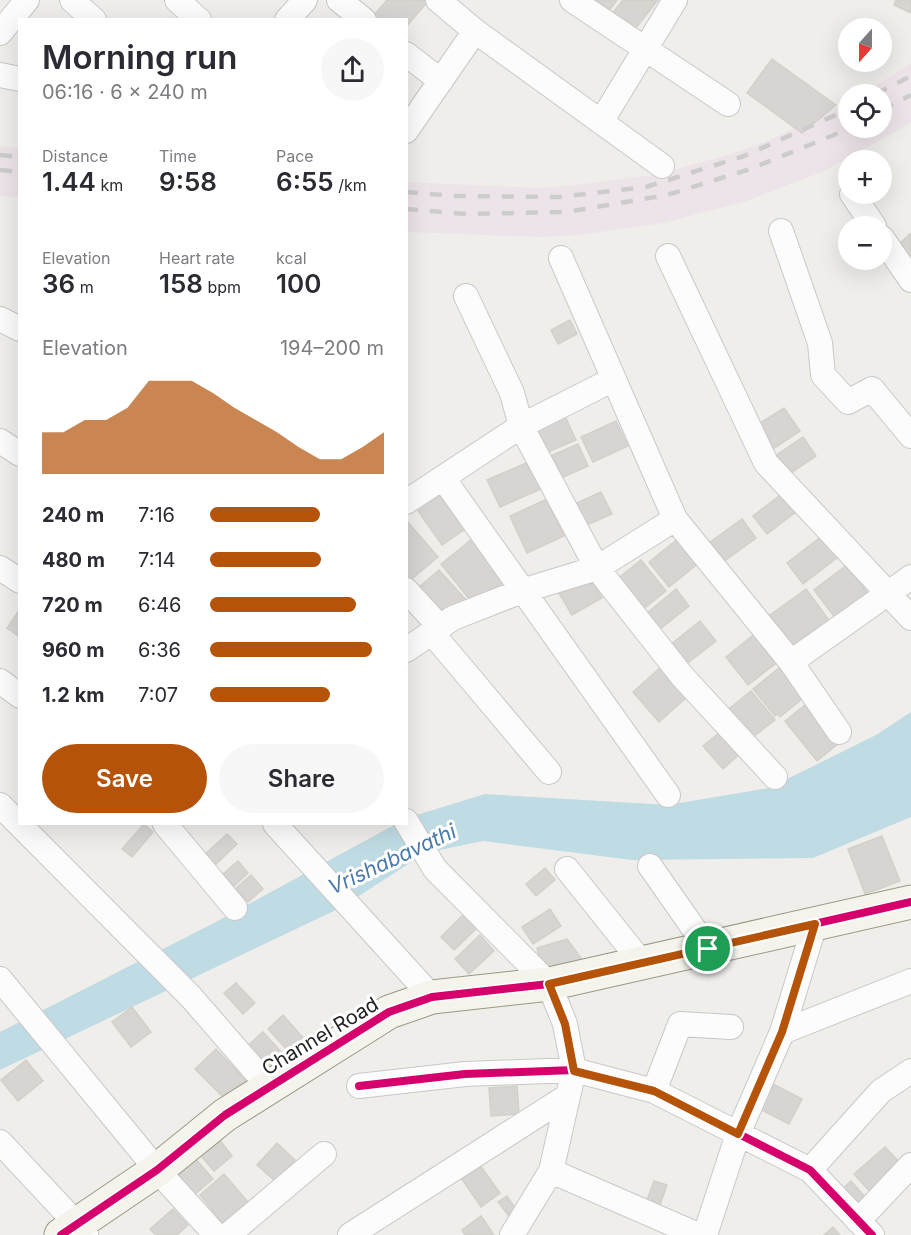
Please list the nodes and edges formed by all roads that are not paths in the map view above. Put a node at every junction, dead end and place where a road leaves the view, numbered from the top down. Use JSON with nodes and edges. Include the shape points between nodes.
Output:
{"nodes":[{"id":1,"x":27,"y":0,"type":"edge"},
{"id":2,"x":72,"y":0,"type":"edge"},
{"id":3,"x":177,"y":0,"type":"edge"},
{"id":4,"x":305,"y":0,"type":"edge"},
{"id":5,"x":339,"y":0,"type":"edge"},
{"id":6,"x":438,"y":0,"type":"edge"},
{"id":7,"x":572,"y":0,"type":"edge"},
{"id":8,"x":675,"y":0,"type":"edge"},
{"id":9,"x":92,"y":18,"type":"edge"},
{"id":10,"x":197,"y":18,"type":"edge"},
{"id":11,"x":289,"y":18,"type":"edge"},
{"id":12,"x":362,"y":18,"type":"edge"},
{"id":13,"x":475,"y":31,"type":"junction"},
{"id":14,"x":0,"y":33,"type":"edge"},
{"id":15,"x":645,"y":50,"type":"junction"},
{"id":16,"x":408,"y":56,"type":"edge"},
{"id":17,"x":0,"y":75,"type":"edge"},
{"id":18,"x":18,"y":79,"type":"edge"},
{"id":19,"x":441,"y":81,"type":"junction"},
{"id":20,"x":728,"y":104,"type":"dead end"},
{"id":21,"x":601,"y":122,"type":"junction"},
{"id":22,"x":408,"y":128,"type":"edge"},
{"id":23,"x":662,"y":166,"type":"dead end"},
{"id":24,"x":781,"y":231,"type":"dead end"},
{"id":25,"x":892,"y":252,"type":"edge"},
{"id":26,"x":668,"y":256,"type":"dead end"},
{"id":27,"x":561,"y":258,"type":"dead end"},
{"id":28,"x":911,"y":280,"type":"edge"},
{"id":29,"x":466,"y":296,"type":"dead end"},
{"id":30,"x":0,"y":319,"type":"edge"},
{"id":31,"x":18,"y":328,"type":"edge"},
{"id":32,"x":614,"y":379,"type":"junction"},
{"id":33,"x":521,"y":426,"type":"junction"},
{"id":34,"x":911,"y":436,"type":"edge"},
{"id":35,"x":0,"y":441,"type":"edge"},
{"id":36,"x":18,"y":452,"type":"edge"},
{"id":37,"x":443,"y":478,"type":"junction"},
{"id":38,"x":408,"y":501,"type":"edge"},
{"id":39,"x":675,"y":519,"type":"junction"},
{"id":40,"x":0,"y":568,"type":"edge"},
{"id":41,"x":597,"y":568,"type":"junction"},
{"id":42,"x":911,"y":577,"type":"edge"},
{"id":43,"x":18,"y":580,"type":"edge"},
{"id":44,"x":522,"y":591,"type":"junction"},
{"id":45,"x":408,"y":593,"type":"edge"},
{"id":46,"x":888,"y":595,"type":"junction"},
{"id":47,"x":911,"y":618,"type":"edge"},
{"id":48,"x":436,"y":630,"type":"junction"},
{"id":49,"x":408,"y":649,"type":"edge"},
{"id":50,"x":791,"y":662,"type":"junction"},
{"id":51,"x":0,"y":681,"type":"edge"},
{"id":52,"x":18,"y":694,"type":"edge"},
{"id":53,"x":839,"y":732,"type":"dead end"},
{"id":54,"x":549,"y":772,"type":"dead end"},
{"id":55,"x":775,"y":777,"type":"dead end"},
{"id":56,"x":668,"y":795,"type":"dead end"},
{"id":57,"x":0,"y":805,"type":"edge"},
{"id":58,"x":18,"y":823,"type":"edge"},
{"id":59,"x":408,"y":824,"type":"edge"},
{"id":60,"x":20,"y":825,"type":"edge"},
{"id":61,"x":166,"y":825,"type":"edge"},
{"id":62,"x":276,"y":825,"type":"edge"},
{"id":63,"x":650,"y":866,"type":"dead end"},
{"id":64,"x":567,"y":869,"type":"dead end"},
{"id":65,"x":911,"y":902,"type":"edge"},
{"id":66,"x":235,"y":908,"type":"dead end"},
{"id":67,"x":815,"y":924,"type":"junction"},
{"id":68,"x":708,"y":949,"type":"junction"},
{"id":69,"x":643,"y":964,"type":"junction"},
{"id":70,"x":911,"y":981,"type":"edge"},
{"id":71,"x":549,"y":984,"type":"junction"},
{"id":72,"x":7,"y":987,"type":"edge"},
{"id":73,"x":432,"y":997,"type":"junction"},
{"id":74,"x":731,"y":1028,"type":"dead end"},
{"id":75,"x":782,"y":1032,"type":"junction"},
{"id":76,"x":574,"y":1071,"type":"junction"},
{"id":77,"x":911,"y":1071,"type":"edge"},
{"id":78,"x":359,"y":1086,"type":"dead end"},
{"id":79,"x":268,"y":1087,"type":"junction"},
{"id":80,"x":654,"y":1091,"type":"junction"},
{"id":81,"x":566,"y":1097,"type":"junction"},
{"id":82,"x":738,"y":1134,"type":"junction"},
{"id":83,"x":0,"y":1142,"type":"edge"},
{"id":84,"x":324,"y":1154,"type":"dead end"},
{"id":85,"x":911,"y":1165,"type":"edge"},
{"id":86,"x":157,"y":1170,"type":"junction"},
{"id":87,"x":551,"y":1170,"type":"junction"},
{"id":88,"x":810,"y":1170,"type":"junction"},
{"id":89,"x":865,"y":1228,"type":"edge"},
{"id":90,"x":75,"y":1232,"type":"edge"},
{"id":91,"x":216,"y":1235,"type":"edge"},
{"id":92,"x":228,"y":1235,"type":"edge"},
{"id":93,"x":350,"y":1235,"type":"edge"},
{"id":94,"x":512,"y":1235,"type":"edge"},
{"id":95,"x":698,"y":1235,"type":"edge"},
{"id":96,"x":705,"y":1235,"type":"edge"}],
"edges":[{"from":1,"to":14,"type":"street"},
{"from":2,"to":9,"type":"street"},
{"from":3,"to":10,"type":"street"},
{"from":4,"to":11,"type":"street"},
{"from":5,"to":12,"type":"street"},
{"from":6,"to":13,"type":"street"},
{"from":7,"to":15,"type":"street"},
{"from":8,"to":15,"type":"street"},
{"from":13,"to":19,"type":"street"},
{"from":13,"to":21,"type":"street"},
{"from":15,"to":20,"type":"street"},
{"from":15,"to":21,"type":"street"},
{"from":16,"to":19,"type":"street"},
{"from":17,"to":18,"type":"street"},
{"from":19,"to":22,"type":"street"},
{"from":21,"to":23,"type":"street"},
{"from":24,"to":34,"type":"street","via":[[820,344],[823,375],[848,402],[872,389]]},
{"from":25,"to":28,"type":"street"},
{"from":26,"to":46,"type":"street","via":[[766,463]]},
{"from":27,"to":32,"type":"street"},
{"from":29,"to":33,"type":"street","via":[[512,393]]},
{"from":30,"to":31,"type":"street"},
{"from":32,"to":33,"type":"street"},
{"from":32,"to":39,"type":"street"},
{"from":33,"to":37,"type":"street"},
{"from":33,"to":41,"type":"street"},
{"from":35,"to":36,"type":"street"},
{"from":37,"to":38,"type":"street"},
{"from":37,"to":44,"type":"street"},
{"from":39,"to":41,"type":"street"},
{"from":39,"to":50,"type":"street"},
{"from":40,"to":43,"type":"street"},
{"from":41,"to":44,"type":"street"},
{"from":41,"to":55,"type":"street","via":[[682,676]]},
{"from":42,"to":46,"type":"street"},
{"from":44,"to":48,"type":"street","via":[[453,618]]},
{"from":44,"to":56,"type":"street"},
{"from":45,"to":48,"type":"street"},
{"from":46,"to":47,"type":"street"},
{"from":46,"to":50,"type":"street"},
{"from":48,"to":49,"type":"street"},
{"from":48,"to":54,"type":"street"},
{"from":50,"to":53,"type":"street"},
{"from":51,"to":52,"type":"street"},
{"from":57,"to":58,"type":"street"},
{"from":59,"to":71,"type":"street","via":[[435,869]]},
{"from":60,"to":79,"type":"street","via":[[191,997]]},
{"from":61,"to":66,"type":"street"},
{"from":62,"to":73,"type":"street"},
{"from":63,"to":68,"type":"street"},
{"from":64,"to":69,"type":"street"},
{"from":65,"to":67,"type":"street","name":"Channel Road"},
{"from":67,"to":68,"type":"street","name":"Channel Road"},
{"from":67,"to":75,"type":"street"},
{"from":68,"to":69,"type":"street","name":"Channel Road"},
{"from":69,"to":71,"type":"street","name":"Channel Road"},
{"from":70,"to":75,"type":"street"},
{"from":71,"to":73,"type":"street","name":"Channel Road"},
{"from":71,"to":76,"type":"street","via":[[565,1024]]},
{"from":72,"to":86,"type":"street"},
{"from":73,"to":79,"type":"street","name":"Channel Road","via":[[389,1012]]},
{"from":74,"to":80,"type":"street","via":[[680,1024]]},
{"from":75,"to":82,"type":"street"},
{"from":76,"to":78,"type":"street","via":[[465,1074]]},
{"from":76,"to":80,"type":"street"},
{"from":76,"to":81,"type":"street"},
{"from":77,"to":88,"type":"street","via":[[881,1091]]},
{"from":79,"to":86,"type":"street","name":"Channel Road","via":[[225,1115]]},
{"from":80,"to":82,"type":"street"},
{"from":81,"to":87,"type":"street"},
{"from":81,"to":93,"type":"street"},
{"from":82,"to":88,"type":"street"},
{"from":82,"to":96,"type":"street"},
{"from":83,"to":90,"type":"street"},
{"from":84,"to":92,"type":"street"},
{"from":85,"to":89,"type":"street"},
{"from":86,"to":90,"type":"street","name":"Channel Road"},
{"from":86,"to":91,"type":"street"},
{"from":87,"to":94,"type":"street"},
{"from":87,"to":95,"type":"street"},
{"from":88,"to":89,"type":"street"}]}
